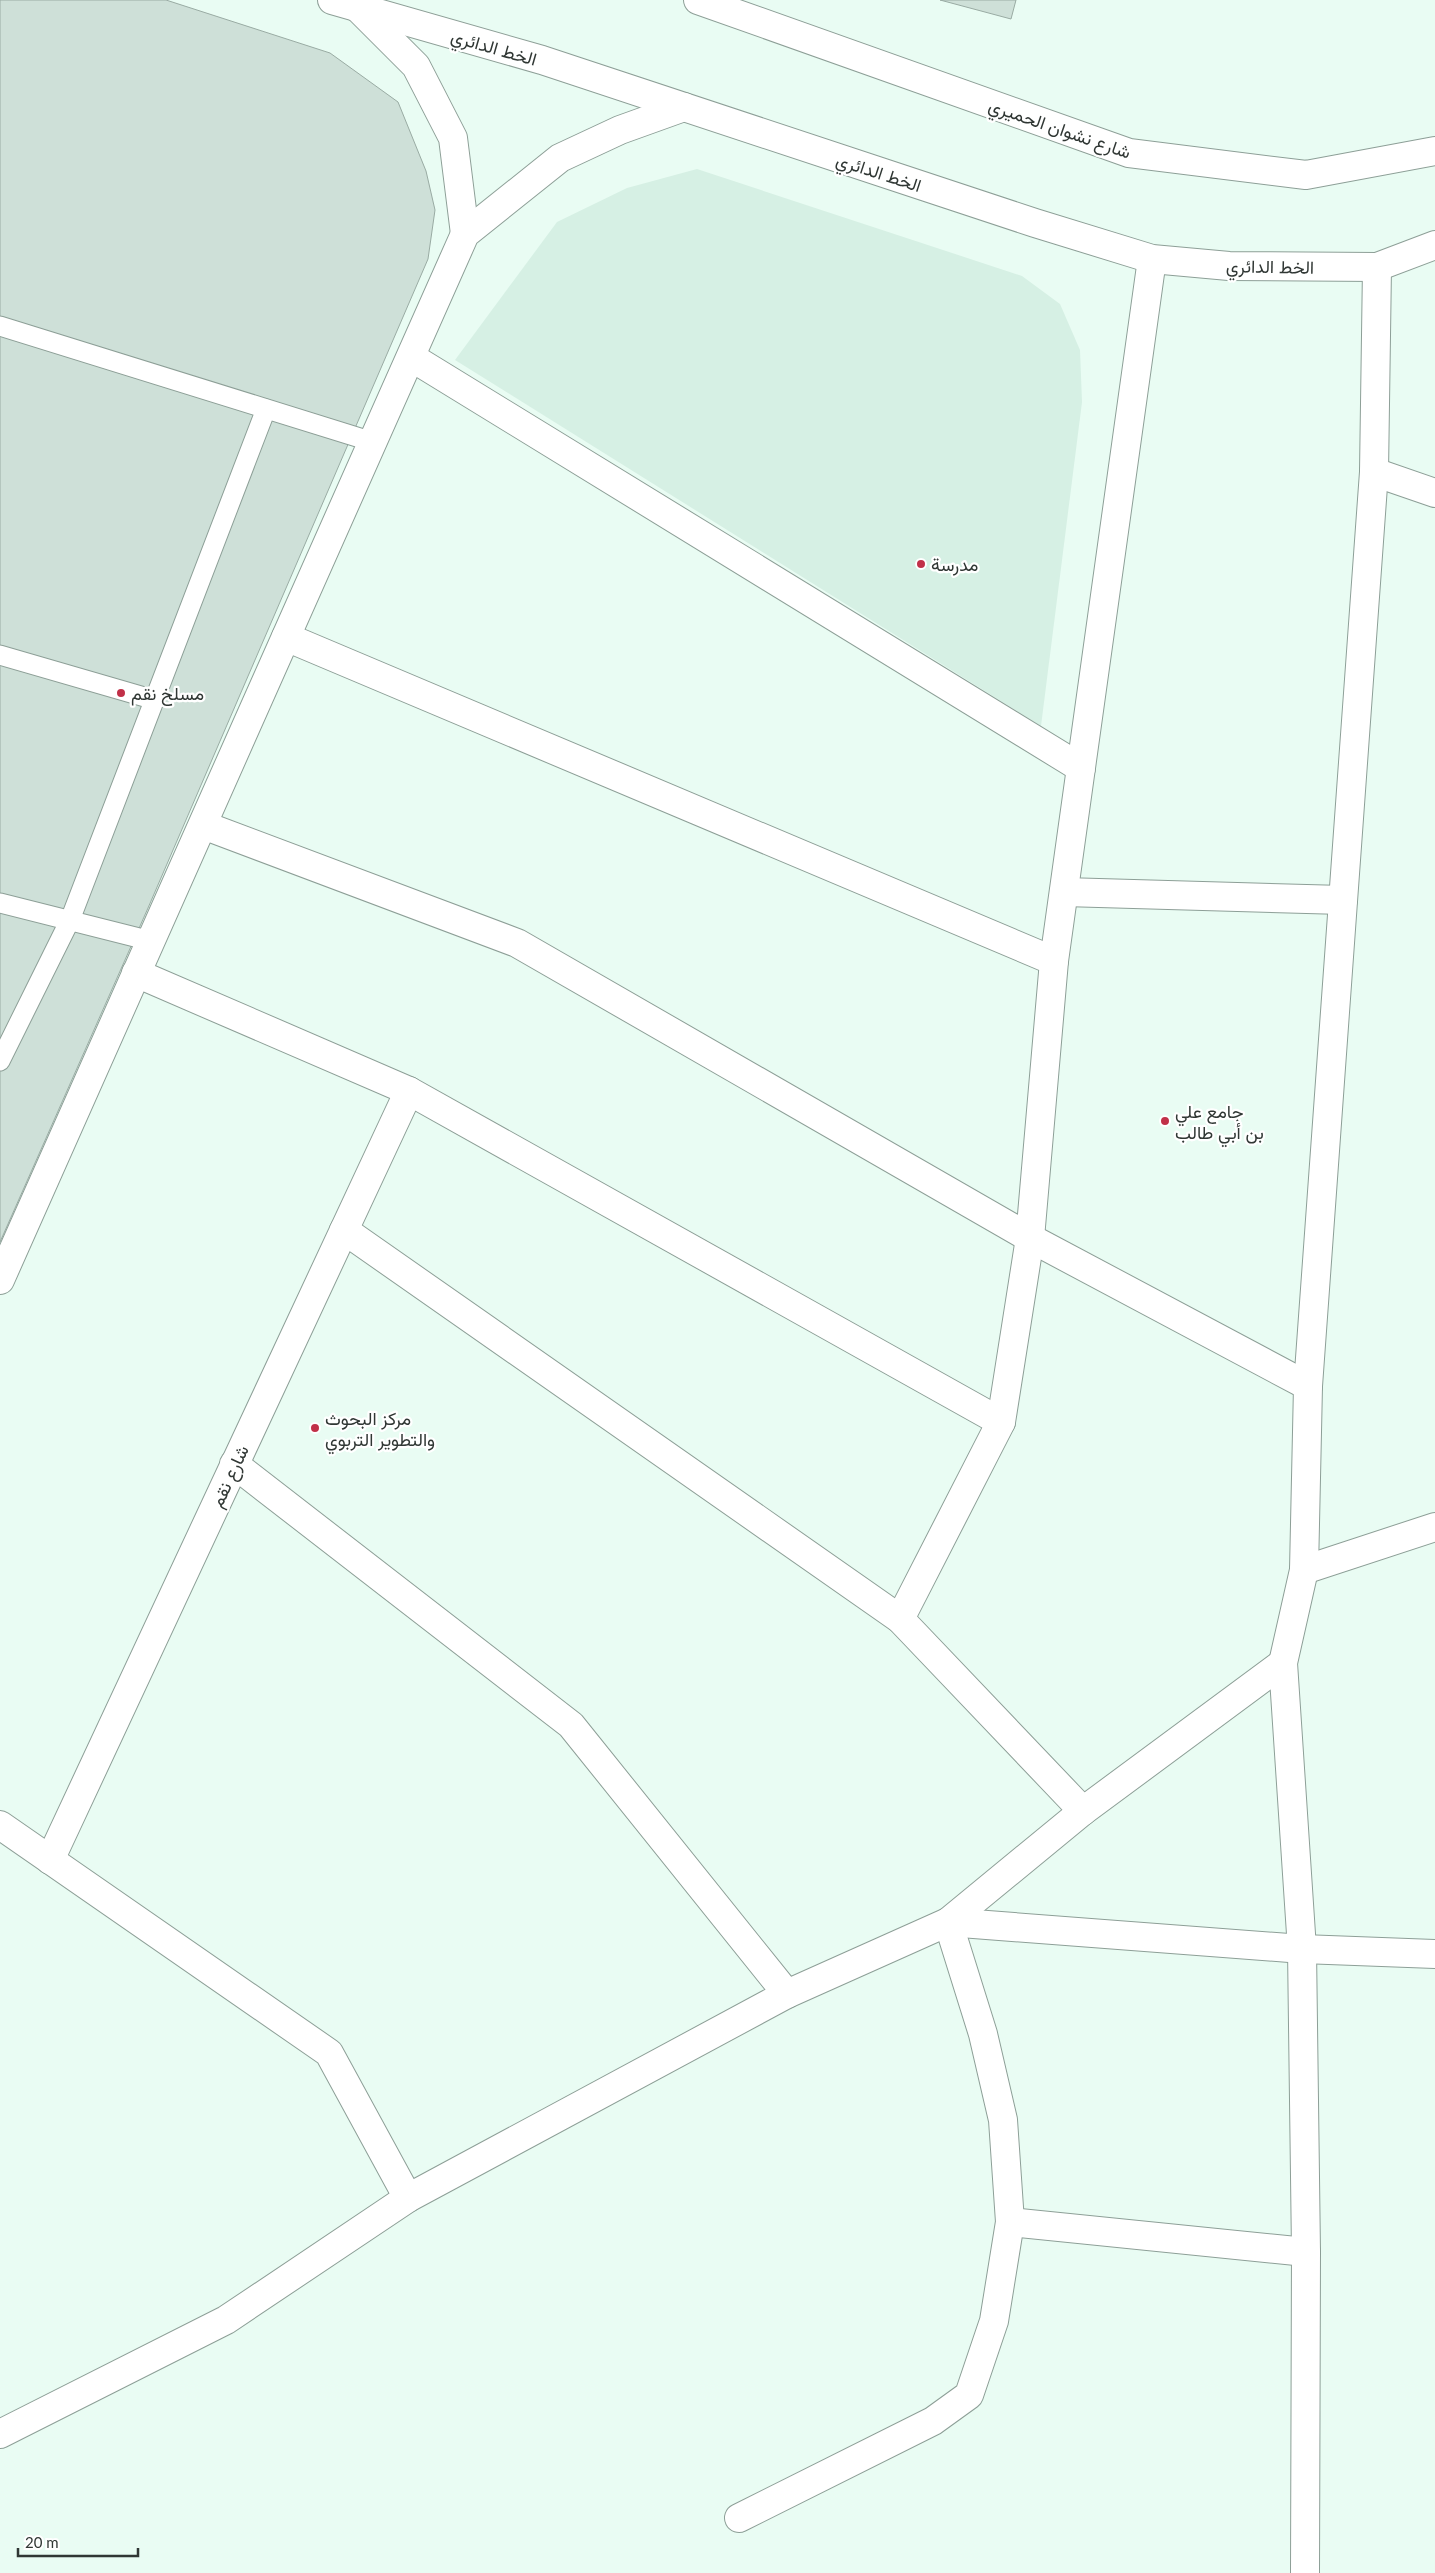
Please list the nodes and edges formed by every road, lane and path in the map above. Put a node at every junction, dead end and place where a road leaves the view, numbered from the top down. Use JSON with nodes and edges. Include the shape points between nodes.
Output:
{"nodes":[{"id":1,"x":698,"y":0,"type":"edge"},
{"id":2,"x":345,"y":4,"type":"edge"},
{"id":3,"x":684,"y":107,"type":"junction"},
{"id":4,"x":1435,"y":150,"type":"edge"},
{"id":5,"x":465,"y":234,"type":"junction"},
{"id":6,"x":1435,"y":245,"type":"edge"},
{"id":7,"x":1152,"y":259,"type":"junction"},
{"id":8,"x":1377,"y":267,"type":"junction"},
{"id":9,"x":0,"y":326,"type":"edge"},
{"id":10,"x":411,"y":357,"type":"junction"},
{"id":11,"x":266,"y":409,"type":"junction"},
{"id":12,"x":372,"y":442,"type":"junction"},
{"id":13,"x":1374,"y":472,"type":"junction"},
{"id":14,"x":1435,"y":493,"type":"edge"},
{"id":15,"x":286,"y":637,"type":"junction"},
{"id":16,"x":0,"y":655,"type":"edge"},
{"id":17,"x":155,"y":700,"type":"junction"},
{"id":18,"x":1081,"y":768,"type":"junction"},
{"id":19,"x":202,"y":825,"type":"junction"},
{"id":20,"x":1064,"y":892,"type":"junction"},
{"id":21,"x":1343,"y":900,"type":"junction"},
{"id":22,"x":0,"y":903,"type":"edge"},
{"id":23,"x":70,"y":920,"type":"junction"},
{"id":24,"x":151,"y":941,"type":"junction"},
{"id":25,"x":1054,"y":961,"type":"junction"},
{"id":26,"x":136,"y":974,"type":"junction"},
{"id":27,"x":0,"y":1061,"type":"edge"},
{"id":28,"x":409,"y":1091,"type":"junction"},
{"id":29,"x":344,"y":1230,"type":"junction"},
{"id":30,"x":1030,"y":1238,"type":"junction"},
{"id":31,"x":0,"y":1280,"type":"edge"},
{"id":32,"x":1308,"y":1386,"type":"junction"},
{"id":33,"x":1001,"y":1422,"type":"junction"},
{"id":34,"x":234,"y":1464,"type":"junction"},
{"id":35,"x":1435,"y":1527,"type":"edge"},
{"id":36,"x":1304,"y":1570,"type":"junction"},
{"id":37,"x":900,"y":1619,"type":"junction"},
{"id":38,"x":1283,"y":1663,"type":"junction"},
{"id":39,"x":1083,"y":1811,"type":"junction"},
{"id":40,"x":0,"y":1825,"type":"edge"},
{"id":41,"x":50,"y":1860,"type":"junction"},
{"id":42,"x":948,"y":1922,"type":"junction"},
{"id":43,"x":1302,"y":1949,"type":"junction"},
{"id":44,"x":1435,"y":1954,"type":"edge"},
{"id":45,"x":787,"y":1994,"type":"junction"},
{"id":46,"x":408,"y":2198,"type":"junction"},
{"id":47,"x":1010,"y":2222,"type":"junction"},
{"id":48,"x":1306,"y":2252,"type":"junction"},
{"id":49,"x":0,"y":2434,"type":"edge"},
{"id":50,"x":739,"y":2518,"type":"dead end"},
{"id":51,"x":1305,"y":2573,"type":"edge"}],
"edges":[{"from":1,"to":4,"type":"street","name":"شارع نشوان الحميري","via":[[1129,153],[1306,175]]},
{"from":2,"to":3,"type":"street","name":"الخط الدائري","via":[[542,60]]},
{"from":2,"to":5,"type":"street","via":[[416,66],[453,138]]},
{"from":3,"to":5,"type":"street","via":[[620,130],[560,158]]},
{"from":3,"to":7,"type":"street","name":"الخط الدائري"},
{"from":5,"to":10,"type":"street"},
{"from":6,"to":8,"type":"street","name":"الخط الدائري"},
{"from":7,"to":8,"type":"street","name":"الخط الدائري","via":[[1228,266]]},
{"from":7,"to":18,"type":"street"},
{"from":8,"to":13,"type":"street"},
{"from":9,"to":11,"type":"lane"},
{"from":10,"to":12,"type":"street"},
{"from":10,"to":18,"type":"street"},
{"from":11,"to":12,"type":"lane"},
{"from":11,"to":17,"type":"lane"},
{"from":12,"to":15,"type":"street"},
{"from":13,"to":14,"type":"street"},
{"from":13,"to":21,"type":"street"},
{"from":15,"to":19,"type":"street"},
{"from":15,"to":25,"type":"street"},
{"from":16,"to":17,"type":"lane"},
{"from":17,"to":23,"type":"lane"},
{"from":18,"to":20,"type":"street"},
{"from":19,"to":24,"type":"street"},
{"from":19,"to":30,"type":"street","via":[[517,944]]},
{"from":20,"to":21,"type":"street"},
{"from":20,"to":25,"type":"street"},
{"from":21,"to":32,"type":"street"},
{"from":22,"to":23,"type":"lane"},
{"from":23,"to":24,"type":"lane"},
{"from":23,"to":27,"type":"lane"},
{"from":24,"to":26,"type":"street"},
{"from":25,"to":30,"type":"street"},
{"from":26,"to":28,"type":"street"},
{"from":26,"to":31,"type":"street"},
{"from":28,"to":29,"type":"street","name":"شارع نقم"},
{"from":28,"to":33,"type":"street"},
{"from":29,"to":34,"type":"street","name":"شارع نقم"},
{"from":29,"to":37,"type":"street"},
{"from":30,"to":32,"type":"street"},
{"from":30,"to":33,"type":"street"},
{"from":32,"to":36,"type":"street"},
{"from":33,"to":37,"type":"street"},
{"from":34,"to":41,"type":"street","name":"شارع نقم"},
{"from":34,"to":45,"type":"street","via":[[571,1725]]},
{"from":35,"to":36,"type":"street"},
{"from":36,"to":38,"type":"street"},
{"from":37,"to":39,"type":"street"},
{"from":38,"to":39,"type":"street"},
{"from":38,"to":43,"type":"street"},
{"from":39,"to":42,"type":"street"},
{"from":40,"to":41,"type":"street"},
{"from":41,"to":46,"type":"street","via":[[328,2053]]},
{"from":42,"to":43,"type":"street"},
{"from":42,"to":45,"type":"street"},
{"from":42,"to":47,"type":"street","via":[[983,2034],[1003,2120]]},
{"from":43,"to":44,"type":"street"},
{"from":43,"to":48,"type":"street"},
{"from":45,"to":46,"type":"street"},
{"from":46,"to":49,"type":"street","via":[[226,2320]]},
{"from":47,"to":48,"type":"street"},
{"from":47,"to":50,"type":"street","via":[[994,2321],[969,2396],[933,2422]]},
{"from":48,"to":51,"type":"street"}]}
